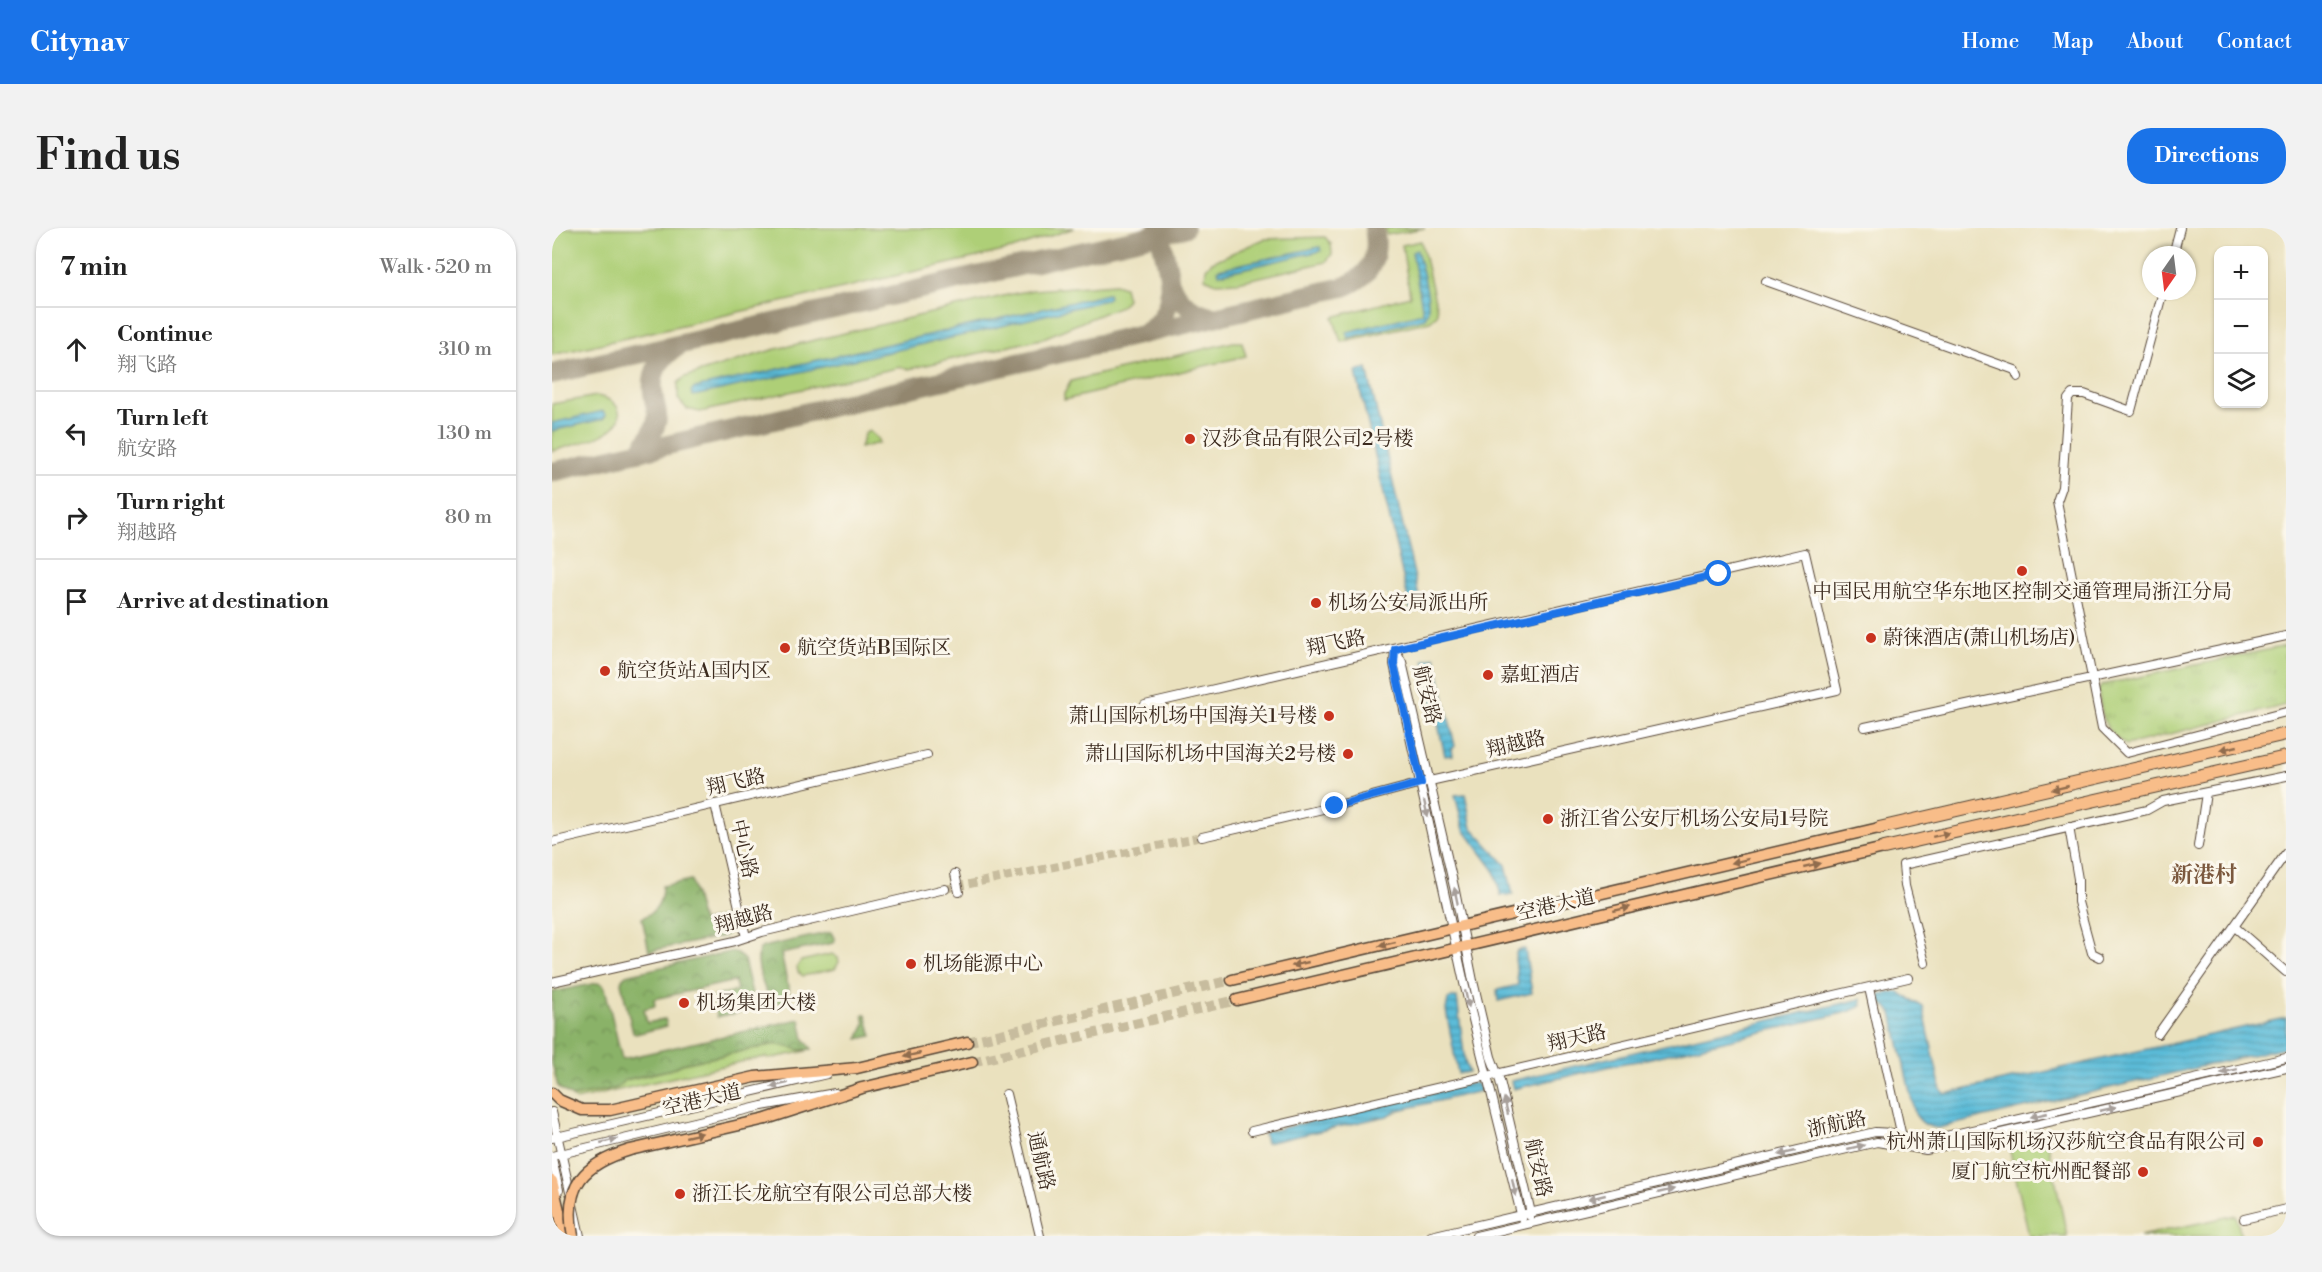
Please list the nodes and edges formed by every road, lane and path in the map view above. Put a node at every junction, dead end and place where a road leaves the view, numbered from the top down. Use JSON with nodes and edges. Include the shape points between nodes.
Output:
{"nodes":[{"id":1,"x":2180,"y":228,"type":"edge"},
{"id":2,"x":2175,"y":246,"type":"edge"},
{"id":3,"x":1766,"y":281,"type":"dead end"},
{"id":4,"x":2161,"y":300,"type":"edge"},
{"id":5,"x":2018,"y":377,"type":"dead end"},
{"id":6,"x":2286,"y":636,"type":"edge"},
{"id":7,"x":1395,"y":649,"type":"junction"},
{"id":8,"x":2092,"y":678,"type":"junction"},
{"id":9,"x":1838,"y":690,"type":"joint"},
{"id":10,"x":1145,"y":705,"type":"dead end"},
{"id":11,"x":2286,"y":712,"type":"edge"},
{"id":12,"x":1865,"y":727,"type":"dead end"},
{"id":13,"x":2286,"y":734,"type":"edge"},
{"id":14,"x":927,"y":754,"type":"dead end"},
{"id":15,"x":2286,"y":757,"type":"edge"},
{"id":16,"x":2286,"y":776,"type":"edge"},
{"id":17,"x":1425,"y":782,"type":"junction"},
{"id":18,"x":2206,"y":793,"type":"junction"},
{"id":19,"x":715,"y":804,"type":"junction"},
{"id":20,"x":2069,"y":827,"type":"junction"},
{"id":21,"x":1879,"y":828,"type":"joint"},
{"id":22,"x":1202,"y":837,"type":"tunnel mouth"},
{"id":23,"x":552,"y":842,"type":"edge"},
{"id":24,"x":2198,"y":846,"type":"dead end"},
{"id":25,"x":1884,"y":848,"type":"joint"},
{"id":26,"x":2286,"y":853,"type":"edge"},
{"id":27,"x":955,"y":874,"type":"dead end"},
{"id":28,"x":945,"y":889,"type":"tunnel mouth"},
{"id":29,"x":959,"y":892,"type":"dead end"},
{"id":30,"x":1457,"y":927,"type":"junction"},
{"id":31,"x":2235,"y":927,"type":"junction"},
{"id":32,"x":746,"y":937,"type":"junction"},
{"id":33,"x":1461,"y":947,"type":"junction"},
{"id":34,"x":2100,"y":957,"type":"dead end"},
{"id":35,"x":1925,"y":963,"type":"dead end"},
{"id":36,"x":2286,"y":972,"type":"edge"},
{"id":37,"x":1908,"y":978,"type":"dead end"},
{"id":38,"x":1232,"y":980,"type":"tunnel mouth"},
{"id":39,"x":552,"y":982,"type":"edge"},
{"id":40,"x":1869,"y":988,"type":"junction"},
{"id":41,"x":1237,"y":1000,"type":"tunnel mouth"},
{"id":42,"x":2158,"y":1034,"type":"dead end"},
{"id":43,"x":967,"y":1042,"type":"tunnel mouth"},
{"id":44,"x":2286,"y":1058,"type":"edge"},
{"id":45,"x":972,"y":1062,"type":"tunnel mouth"},
{"id":46,"x":857,"y":1068,"type":"junction"},
{"id":47,"x":2286,"y":1068,"type":"edge"},
{"id":48,"x":1497,"y":1074,"type":"junction"},
{"id":49,"x":1486,"y":1076,"type":"junction"},
{"id":50,"x":862,"y":1088,"type":"junction"},
{"id":51,"x":552,"y":1093,"type":"edge"},
{"id":52,"x":1006,"y":1094,"type":"dead end"},
{"id":53,"x":552,"y":1112,"type":"edge"},
{"id":54,"x":1252,"y":1131,"type":"dead end"},
{"id":55,"x":1902,"y":1135,"type":"junction"},
{"id":56,"x":555,"y":1137,"type":"edge"},
{"id":57,"x":1904,"y":1146,"type":"junction"},
{"id":58,"x":555,"y":1155,"type":"edge"},
{"id":59,"x":552,"y":1180,"type":"edge"},
{"id":60,"x":2286,"y":1209,"type":"edge"},
{"id":61,"x":1530,"y":1213,"type":"junction"},
{"id":62,"x":1520,"y":1215,"type":"junction"},
{"id":63,"x":2244,"y":1219,"type":"dead end"},
{"id":64,"x":1527,"y":1224,"type":"junction"},
{"id":65,"x":565,"y":1236,"type":"edge"},
{"id":66,"x":571,"y":1236,"type":"edge"},
{"id":67,"x":580,"y":1236,"type":"edge"},
{"id":68,"x":1040,"y":1236,"type":"edge"},
{"id":69,"x":1431,"y":1236,"type":"edge"},
{"id":70,"x":1476,"y":1236,"type":"edge"}],
"edges":[{"from":1,"to":2,"type":"street"},
{"from":3,"to":5,"type":"street","via":[[2015,370]]},
{"from":4,"to":8,"type":"street","via":[[2131,411],[2084,394],[2072,393],[2068,399],[2062,487],[2057,501]]},
{"from":6,"to":8,"type":"street"},
{"from":7,"to":9,"type":"street","name":"翔飞路","via":[[1805,553]]},
{"from":7,"to":10,"type":"street","name":"翔飞路"},
{"from":7,"to":17,"type":"street","name":"航安路","via":[[1394,664]]},
{"from":8,"to":11,"type":"street","via":[[2102,728],[2127,753]]},
{"from":8,"to":12,"type":"street"},
{"from":9,"to":17,"type":"street","name":"翔越路"},
{"from":13,"to":21,"type":"highway","one_way":true},
{"from":14,"to":19,"type":"street","name":"翔飞路"},
{"from":25,"to":15,"type":"highway","one_way":true},
{"from":16,"to":18,"type":"street"},
{"from":17,"to":22,"type":"street","name":"翔越路"},
{"from":17,"to":30,"type":"street","name":"航安路"},
{"from":18,"to":20,"type":"street"},
{"from":18,"to":24,"type":"street"},
{"from":19,"to":23,"type":"street","name":"翔飞路"},
{"from":19,"to":32,"type":"street","name":"中心路"},
{"from":20,"to":34,"type":"street","via":[[2078,902],[2092,953]]},
{"from":20,"to":35,"type":"street","via":[[1904,865],[1905,886]]},
{"from":21,"to":30,"type":"main road","name":"空港大道","one_way":true},
{"from":33,"to":25,"type":"main road","name":"空港大道","one_way":true},
{"from":26,"to":31,"type":"street"},
{"from":27,"to":29,"type":"street"},
{"from":28,"to":32,"type":"street","name":"翔越路"},
{"from":30,"to":33,"type":"street","name":"航安路"},
{"from":30,"to":38,"type":"main road","name":"空港大道","one_way":true},
{"from":31,"to":36,"type":"street"},
{"from":31,"to":42,"type":"street"},
{"from":32,"to":39,"type":"street","name":"翔越路"},
{"from":33,"to":41,"type":"main road","name":"空港大道"},
{"from":33,"to":48,"type":"street","name":"航安路"},
{"from":33,"to":49,"type":"street","name":"航安路","one_way":true},
{"from":37,"to":40,"type":"street","name":"翔天路"},
{"from":40,"to":48,"type":"street","name":"翔天路"},
{"from":40,"to":55,"type":"street"},
{"from":43,"to":46,"type":"main road","name":"空港大道","one_way":true},
{"from":44,"to":55,"type":"street","name":"浙航路","one_way":true,"via":[[1924,1141]]},
{"from":45,"to":50,"type":"main road","name":"空港大道"},
{"from":46,"to":51,"type":"main road","name":"空港大道","via":[[755,1077],[610,1110],[569,1105]]},
{"from":46,"to":56,"type":"street","name":"空港大道","one_way":true},
{"from":57,"to":47,"type":"street","name":"浙航路","one_way":true,"via":[[1926,1150]]},
{"from":48,"to":49,"type":"street","name":"翔天路"},
{"from":61,"to":48,"type":"street","name":"航安路","one_way":true},
{"from":49,"to":54,"type":"street","name":"翔天路"},
{"from":49,"to":62,"type":"street","name":"航安路","one_way":true},
{"from":58,"to":50,"type":"street","name":"空港大道","one_way":true,"via":[[762,1106]]},
{"from":66,"to":50,"type":"main road","name":"空港大道","one_way":true,"bridge":true,"via":[[574,1191],[595,1164],[630,1150],[766,1119]]},
{"from":52,"to":68,"type":"street","name":"通航路"},
{"from":53,"to":56,"type":"street"},
{"from":55,"to":57,"type":"street"},
{"from":55,"to":61,"type":"street","name":"浙航路","one_way":true,"via":[[1875,1132]]},
{"from":56,"to":58,"type":"street"},
{"from":64,"to":57,"type":"street","name":"浙航路","one_way":true,"via":[[1877,1142]]},
{"from":58,"to":66,"type":"street"},
{"from":58,"to":67,"type":"street"},
{"from":59,"to":65,"type":"main road"},
{"from":60,"to":63,"type":"street"},
{"from":61,"to":62,"type":"street","name":"浙航路"},
{"from":61,"to":64,"type":"street","name":"航安路"},
{"from":62,"to":64,"type":"street","name":"航安路"},
{"from":62,"to":69,"type":"street","name":"浙航路"},
{"from":64,"to":70,"type":"street","name":"浙航路"}]}
